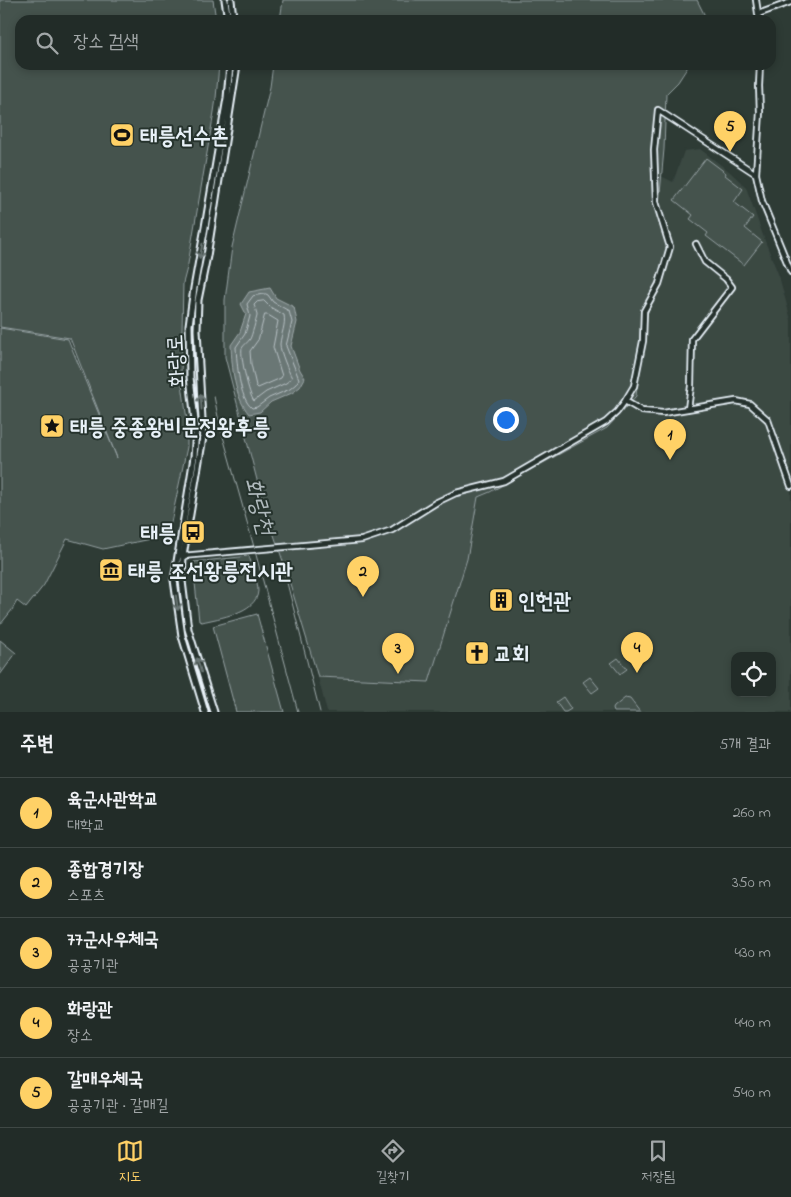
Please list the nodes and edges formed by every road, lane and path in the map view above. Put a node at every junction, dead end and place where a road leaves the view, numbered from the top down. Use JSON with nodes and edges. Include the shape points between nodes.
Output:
{"nodes":[{"id":1,"x":225,"y":0,"type":"edge"},
{"id":2,"x":232,"y":0,"type":"edge"},
{"id":3,"x":756,"y":0,"type":"edge"},
{"id":4,"x":791,"y":2,"type":"edge"},
{"id":5,"x":758,"y":14,"type":"dead end"},
{"id":6,"x":227,"y":15,"type":"edge"},
{"id":7,"x":234,"y":15,"type":"edge"},
{"id":8,"x":758,"y":15,"type":"edge"},
{"id":9,"x":230,"y":70,"type":"edge"},
{"id":10,"x":235,"y":70,"type":"edge"},
{"id":11,"x":760,"y":70,"type":"edge"},
{"id":12,"x":756,"y":174,"type":"junction"},
{"id":13,"x":696,"y":244,"type":"dead end"},
{"id":14,"x":791,"y":272,"type":"edge"},
{"id":15,"x":625,"y":401,"type":"junction"},
{"id":16,"x":688,"y":409,"type":"junction"},
{"id":17,"x":791,"y":486,"type":"edge"},
{"id":18,"x":180,"y":556,"type":"junction"},
{"id":19,"x":205,"y":712,"type":"edge"},
{"id":20,"x":214,"y":712,"type":"edge"}],
"edges":[{"from":1,"to":6,"type":"main road"},
{"from":2,"to":7,"type":"main road"},
{"from":3,"to":8,"type":"street"},
{"from":4,"to":5,"type":"street"},
{"from":9,"to":18,"type":"main road","name":"화랑로","one_way":true,"via":[[189,325],[190,378],[196,430]]},
{"from":18,"to":10,"type":"main road","name":"화랑로","one_way":true,"via":[[203,438],[198,300]]},
{"from":11,"to":12,"type":"street"},
{"from":12,"to":14,"type":"street","via":[[762,201]]},
{"from":12,"to":15,"type":"street","via":[[658,110],[654,150],[656,202],[670,247],[659,284],[644,311],[643,341],[634,386]]},
{"from":13,"to":16,"type":"street","via":[[705,262],[732,287],[692,339]]},
{"from":15,"to":16,"type":"street","via":[[642,411],[663,413]]},
{"from":15,"to":18,"type":"street","via":[[606,422],[504,481],[444,499],[392,530],[362,540]]},
{"from":16,"to":17,"type":"street","via":[[736,401],[750,404],[768,420]]},
{"from":18,"to":19,"type":"main road","name":"화랑로","one_way":true,"via":[[174,580],[182,636]]},
{"from":20,"to":18,"type":"main road","name":"화랑로","one_way":true,"via":[[188,629]]}]}
